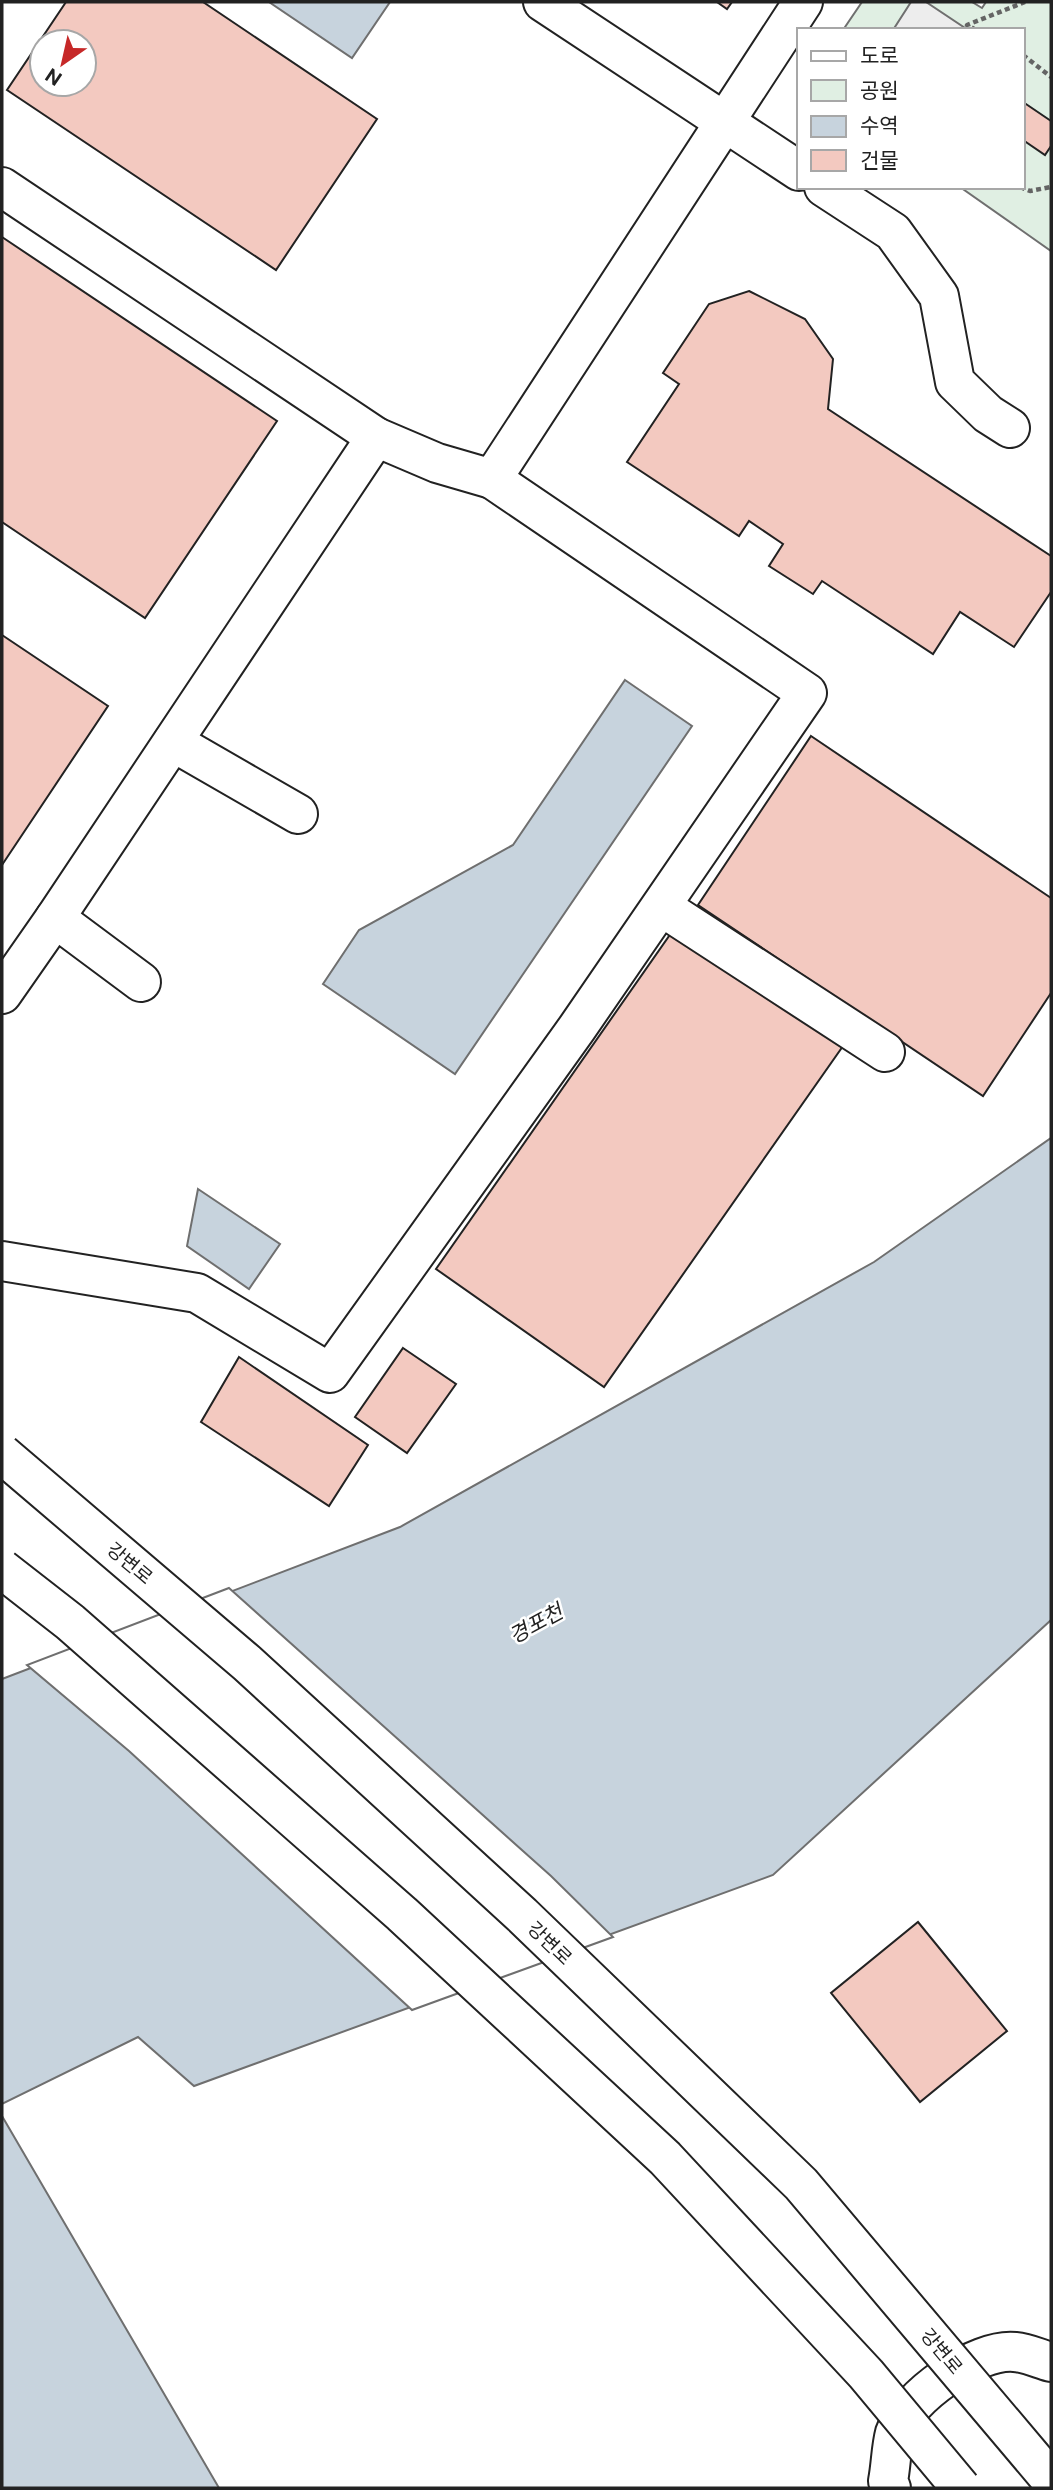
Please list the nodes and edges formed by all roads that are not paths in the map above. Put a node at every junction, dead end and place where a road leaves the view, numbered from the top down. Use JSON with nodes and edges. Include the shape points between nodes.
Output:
{"nodes":[{"id":1,"x":543,"y":2,"type":"edge"},
{"id":2,"x":803,"y":2,"type":"edge"},
{"id":3,"x":725,"y":123,"type":"junction"},
{"id":4,"x":797,"y":170,"type":"edge"},
{"id":5,"x":2,"y":187,"type":"edge"},
{"id":6,"x":827,"y":189,"type":"edge"},
{"id":7,"x":1010,"y":428,"type":"dead end"},
{"id":8,"x":376,"y":437,"type":"junction"},
{"id":9,"x":492,"y":479,"type":"junction"},
{"id":10,"x":173,"y":742,"type":"junction"},
{"id":11,"x":298,"y":814,"type":"dead end"},
{"id":12,"x":662,"y":907,"type":"junction"},
{"id":13,"x":55,"y":918,"type":"junction"},
{"id":14,"x":141,"y":982,"type":"dead end"},
{"id":15,"x":2,"y":993,"type":"edge"},
{"id":16,"x":885,"y":1052,"type":"dead end"},
{"id":17,"x":2,"y":1261,"type":"edge"},
{"id":18,"x":2,"y":1454,"type":"edge"},
{"id":19,"x":2,"y":1569,"type":"edge"},
{"id":20,"x":1051,"y":2362,"type":"edge"},
{"id":21,"x":1051,"y":2480,"type":"edge"},
{"id":22,"x":891,"y":2488,"type":"edge"},
{"id":23,"x":961,"y":2488,"type":"edge"}],
"edges":[{"from":1,"to":3,"type":"street"},
{"from":2,"to":3,"type":"street"},
{"from":3,"to":4,"type":"street"},
{"from":3,"to":9,"type":"street"},
{"from":5,"to":8,"type":"street"},
{"from":6,"to":7,"type":"street","via":[[893,232],[939,296],[955,382]]},
{"from":8,"to":9,"type":"street","via":[[437,463]]},
{"from":8,"to":10,"type":"street"},
{"from":9,"to":12,"type":"street","via":[[807,693]]},
{"from":10,"to":11,"type":"street"},
{"from":10,"to":13,"type":"street"},
{"from":12,"to":16,"type":"street"},
{"from":12,"to":17,"type":"street","via":[[330,1373],[197,1293]]},
{"from":13,"to":14,"type":"street"},
{"from":13,"to":15,"type":"street"},
{"from":18,"to":21,"type":"street","name":"강변로","bridge":true,"via":[[247,1663],[522,1915],[801,2184]]},
{"from":19,"to":23,"type":"street","bridge":true,"via":[[70,1622],[402,1914],[665,2158],[866,2374]]},
{"from":20,"to":22,"type":"street","via":[[1014,2351],[985,2356],[919,2397],[896,2431],[888,2481]]}]}
